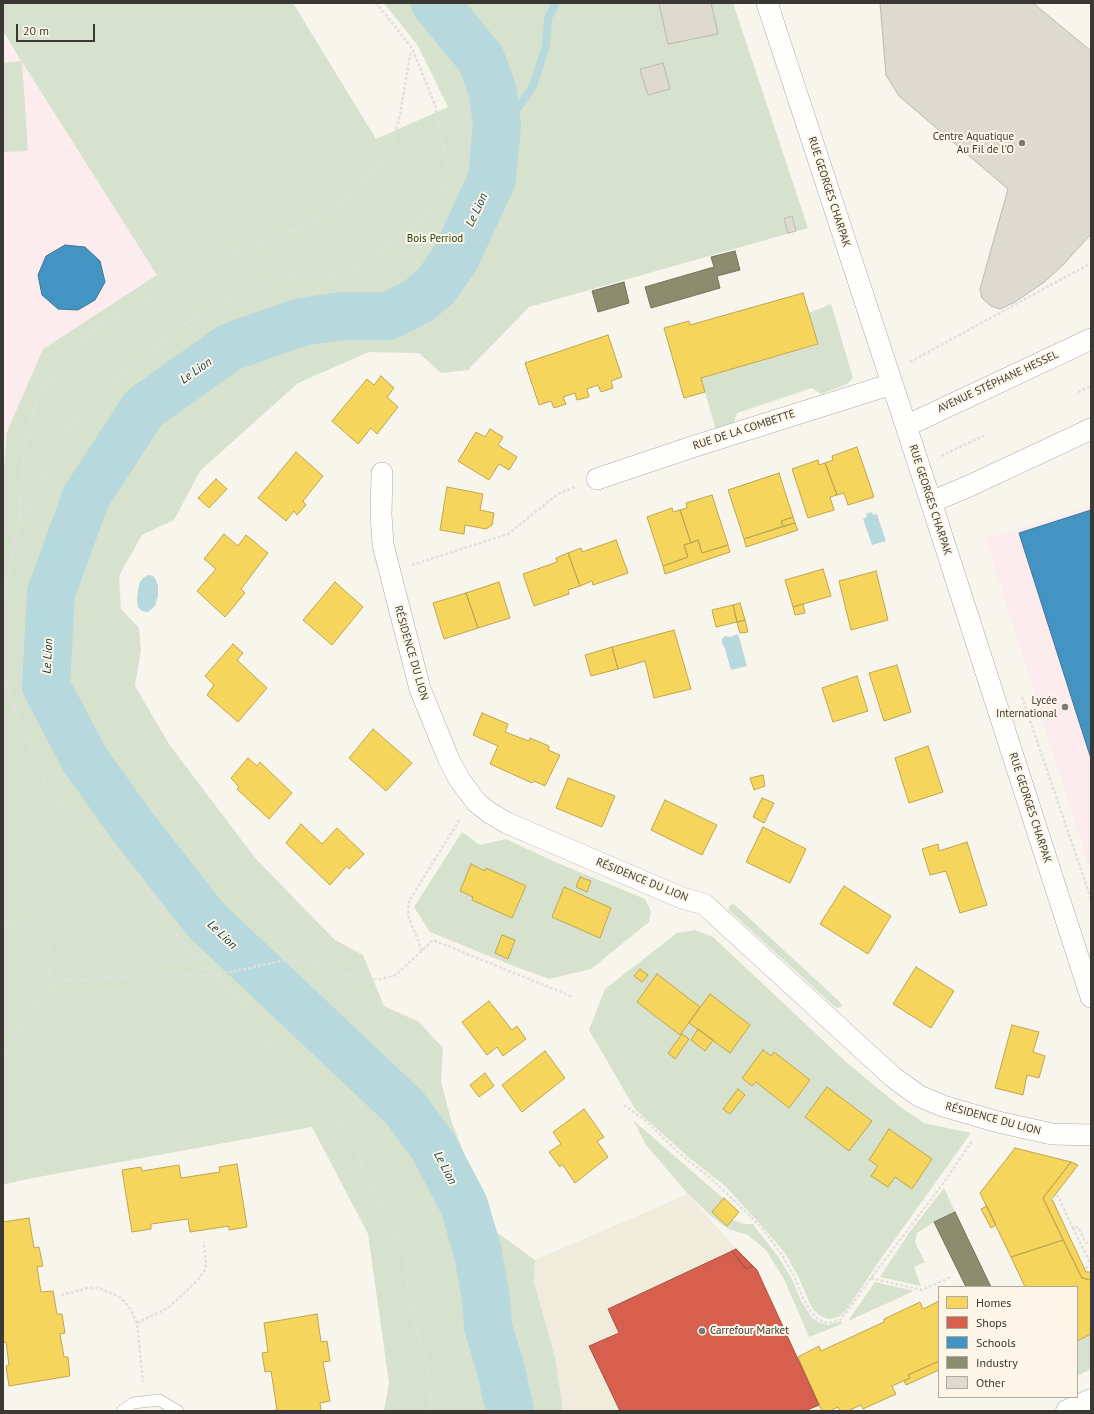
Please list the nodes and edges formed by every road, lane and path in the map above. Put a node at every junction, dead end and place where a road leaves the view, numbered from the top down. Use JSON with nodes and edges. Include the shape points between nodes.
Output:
{"nodes":[{"id":1,"x":376,"y":3,"type":"edge"},
{"id":2,"x":766,"y":3,"type":"edge"},
{"id":3,"x":412,"y":48,"type":"junction"},
{"id":4,"x":1091,"y":263,"type":"edge"},
{"id":5,"x":1091,"y":339,"type":"edge"},
{"id":6,"x":910,"y":362,"type":"dead end"},
{"id":7,"x":892,"y":384,"type":"junction"},
{"id":8,"x":1091,"y":386,"type":"edge"},
{"id":9,"x":1078,"y":392,"type":"dead end"},
{"id":10,"x":906,"y":426,"type":"junction"},
{"id":11,"x":1091,"y":429,"type":"edge"},
{"id":12,"x":382,"y":473,"type":"dead end"},
{"id":13,"x":597,"y":479,"type":"joint"},
{"id":14,"x":931,"y":502,"type":"junction"},
{"id":15,"x":18,"y":526,"type":"junction"},
{"id":16,"x":388,"y":571,"type":"junction"},
{"id":17,"x":3,"y":603,"type":"edge"},
{"id":18,"x":3,"y":675,"type":"edge"},
{"id":19,"x":477,"y":803,"type":"junction"},
{"id":20,"x":3,"y":925,"type":"edge"},
{"id":21,"x":422,"y":951,"type":"junction"},
{"id":22,"x":1087,"y":971,"type":"edge"},
{"id":23,"x":217,"y":975,"type":"junction"},
{"id":24,"x":54,"y":984,"type":"junction"},
{"id":25,"x":573,"y":997,"type":"dead end"},
{"id":26,"x":1091,"y":997,"type":"edge"},
{"id":27,"x":3,"y":1057,"type":"edge"},
{"id":28,"x":624,"y":1105,"type":"dead end"},
{"id":29,"x":982,"y":1118,"type":"junction"},
{"id":30,"x":1091,"y":1135,"type":"edge"},
{"id":31,"x":1052,"y":1199,"type":"dead end"},
{"id":32,"x":1073,"y":1228,"type":"junction"},
{"id":33,"x":1091,"y":1240,"type":"edge"},
{"id":34,"x":204,"y":1242,"type":"dead end"},
{"id":35,"x":1085,"y":1268,"type":"dead end"},
{"id":36,"x":950,"y":1277,"type":"dead end"},
{"id":37,"x":871,"y":1278,"type":"junction"},
{"id":38,"x":61,"y":1295,"type":"dead end"},
{"id":39,"x":137,"y":1323,"type":"junction"},
{"id":40,"x":1091,"y":1400,"type":"edge"},
{"id":41,"x":145,"y":1401,"type":"junction"},
{"id":42,"x":122,"y":1411,"type":"edge"},
{"id":43,"x":178,"y":1411,"type":"edge"},
{"id":44,"x":430,"y":1411,"type":"edge"},
{"id":45,"x":1067,"y":1411,"type":"edge"}],
"edges":[{"from":1,"to":3,"type":"path"},
{"from":2,"to":7,"type":"street","name":"RUE GEORGES CHARPAK"},
{"from":3,"to":15,"type":"path","via":[[399,120],[388,154],[355,192],[316,220],[231,255],[91,330],[38,397],[25,440]]},
{"from":3,"to":15,"type":"path","via":[[435,105],[446,160],[445,182],[430,209],[402,236],[351,270],[332,275],[290,275],[267,280],[188,322],[104,389],[70,426]]},
{"from":4,"to":6,"type":"path"},
{"from":5,"to":10,"type":"street","name":"AVENUE STÉPHANE HESSEL"},
{"from":7,"to":10,"type":"street","name":"RUE GEORGES CHARPAK"},
{"from":7,"to":13,"type":"street","name":"RUE DE LA COMBETTE"},
{"from":8,"to":9,"type":"path"},
{"from":10,"to":14,"type":"street","name":"RUE GEORGES CHARPAK"},
{"from":11,"to":14,"type":"street"},
{"from":12,"to":16,"type":"street","name":"RÉSIDENCE DU LION","via":[[381,515]]},
{"from":13,"to":16,"type":"path","via":[[558,494],[508,534]]},
{"from":14,"to":22,"type":"street","name":"RUE GEORGES CHARPAK"},
{"from":15,"to":17,"type":"path"},
{"from":16,"to":19,"type":"street","name":"RÉSIDENCE DU LION","via":[[420,689],[449,760]]},
{"from":18,"to":23,"type":"path","via":[[18,720],[47,787],[64,807],[92,822],[144,883],[175,932],[201,965]]},
{"from":19,"to":21,"type":"path","via":[[460,820],[409,901],[408,915]]},
{"from":19,"to":29,"type":"street","name":"RÉSIDENCE DU LION","via":[[507,823],[682,898],[704,904],[893,1077],[920,1096]]},
{"from":20,"to":24,"type":"path","via":[[36,927],[44,934],[50,943],[50,978]]},
{"from":21,"to":23,"type":"path","via":[[396,975],[382,979],[366,980],[332,971],[308,960],[285,960]]},
{"from":21,"to":25,"type":"path","via":[[433,940]]},
{"from":22,"to":26,"type":"street","name":"RUE GEORGES CHARPAK"},
{"from":23,"to":24,"type":"path","via":[[138,976],[64,981]]},
{"from":23,"to":44,"type":"path","via":[[244,1003],[278,1063],[294,1085],[340,1125],[355,1145],[370,1185],[397,1235],[407,1262],[408,1299],[426,1362],[431,1392]]},
{"from":24,"to":27,"type":"path","via":[[41,995]]},
{"from":28,"to":37,"type":"path","via":[[645,1120],[680,1154],[708,1176],[763,1229],[782,1255],[803,1298],[818,1320],[828,1323],[840,1320]]},
{"from":29,"to":30,"type":"street","name":"RÉSIDENCE DU LION","via":[[1052,1134]]},
{"from":29,"to":37,"type":"path","via":[[980,1131]]},
{"from":31,"to":32,"type":"path","via":[[1058,1196]]},
{"from":32,"to":33,"type":"path","via":[[1078,1227],[1086,1243]]},
{"from":32,"to":35,"type":"path","via":[[1091,1265]]},
{"from":34,"to":39,"type":"path","via":[[205,1270],[197,1281],[168,1308]]},
{"from":36,"to":37,"type":"path","via":[[922,1290]]},
{"from":38,"to":39,"type":"path","via":[[88,1288],[106,1290],[121,1298]]},
{"from":39,"to":41,"type":"path"},
{"from":40,"to":45,"type":"street"},
{"from":41,"to":42,"type":"lane","via":[[133,1403]]},
{"from":41,"to":43,"type":"lane","via":[[159,1400]]}]}
